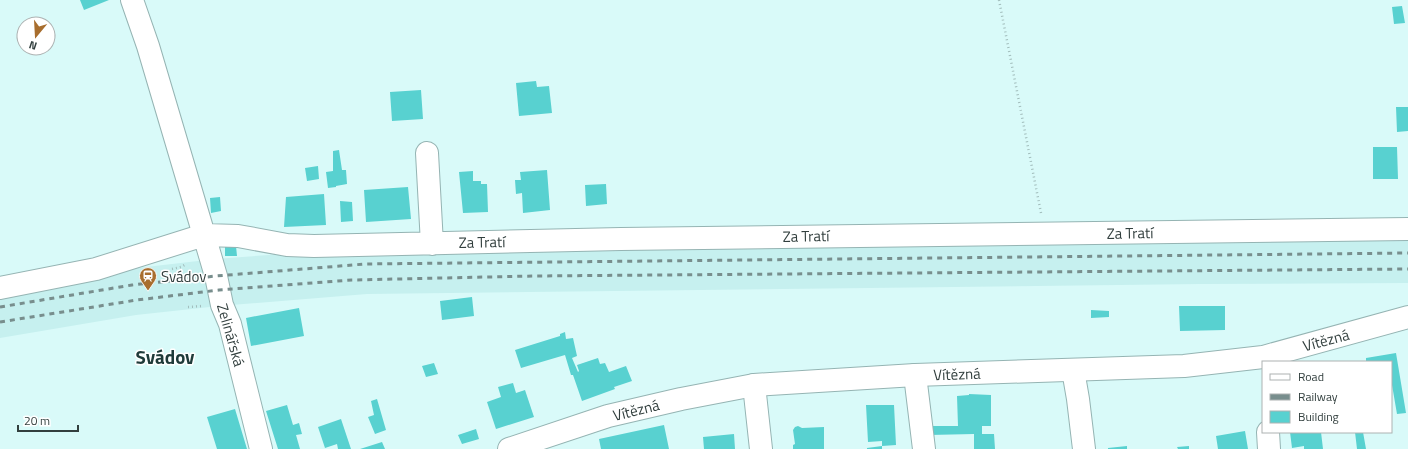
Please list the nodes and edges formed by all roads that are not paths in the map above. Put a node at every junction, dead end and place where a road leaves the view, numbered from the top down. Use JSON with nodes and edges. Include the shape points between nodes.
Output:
{"nodes":[{"id":1,"x":132,"y":0,"type":"edge"},
{"id":2,"x":427,"y":153,"type":"dead end"},
{"id":3,"x":202,"y":228,"type":"junction"},
{"id":4,"x":1408,"y":229,"type":"edge"},
{"id":5,"x":432,"y":244,"type":"junction"},
{"id":6,"x":0,"y":288,"type":"edge"},
{"id":7,"x":1408,"y":317,"type":"edge"},
{"id":8,"x":1264,"y":360,"type":"edge"},
{"id":9,"x":1073,"y":370,"type":"junction"},
{"id":10,"x":915,"y":375,"type":"junction"},
{"id":11,"x":754,"y":385,"type":"junction"},
{"id":12,"x":1268,"y":433,"type":"edge"},
{"id":13,"x":261,"y":449,"type":"edge"},
{"id":14,"x":509,"y":449,"type":"edge"},
{"id":15,"x":761,"y":449,"type":"edge"},
{"id":16,"x":924,"y":449,"type":"edge"},
{"id":17,"x":1084,"y":449,"type":"edge"},
{"id":18,"x":1269,"y":449,"type":"edge"}],
"edges":[{"from":1,"to":3,"type":"main road","name":"Zelinářská"},
{"from":2,"to":5,"type":"main road"},
{"from":3,"to":5,"type":"main road","name":"Za Tratí","via":[[287,245]]},
{"from":3,"to":6,"type":"main road","via":[[96,269]]},
{"from":3,"to":13,"type":"main road","name":"Zelinářská","via":[[222,305],[230,324]]},
{"from":4,"to":5,"type":"main road","name":"Za Tratí"},
{"from":7,"to":8,"type":"main road","name":"Vítězná"},
{"from":8,"to":9,"type":"main road","name":"Vítězná"},
{"from":9,"to":10,"type":"main road","name":"Vítězná"},
{"from":9,"to":17,"type":"main road"},
{"from":10,"to":11,"type":"main road","name":"Vítězná"},
{"from":10,"to":16,"type":"main road"},
{"from":11,"to":14,"type":"main road","name":"Vítězná","via":[[608,416]]},
{"from":11,"to":15,"type":"main road"},
{"from":12,"to":18,"type":"main road"}]}
